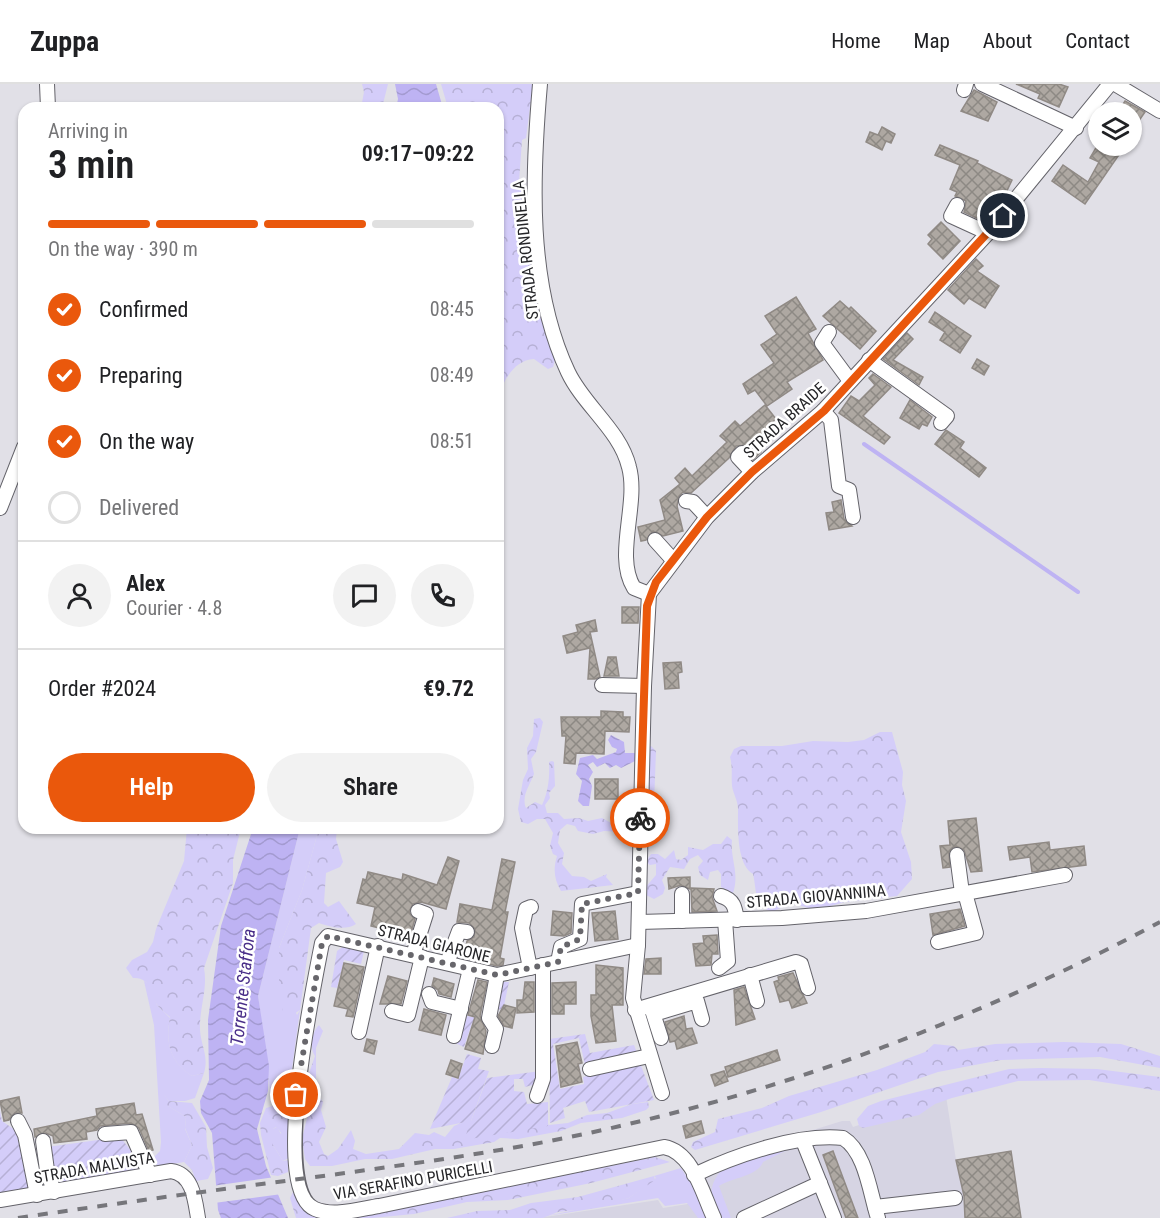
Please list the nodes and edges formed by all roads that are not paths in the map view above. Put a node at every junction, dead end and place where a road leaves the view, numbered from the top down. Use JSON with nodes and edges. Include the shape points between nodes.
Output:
{"nodes":[{"id":1,"x":46,"y":84,"type":"edge"},
{"id":2,"x":540,"y":84,"type":"edge"},
{"id":3,"x":982,"y":84,"type":"edge"},
{"id":4,"x":1110,"y":84,"type":"edge"},
{"id":5,"x":1115,"y":84,"type":"edge"},
{"id":6,"x":48,"y":102,"type":"edge"},
{"id":7,"x":1160,"y":111,"type":"edge"},
{"id":8,"x":1076,"y":128,"type":"junction"},
{"id":9,"x":957,"y":205,"type":"dead end"},
{"id":10,"x":988,"y":234,"type":"junction"},
{"id":11,"x":829,"y":332,"type":"dead end"},
{"id":12,"x":869,"y":360,"type":"junction"},
{"id":13,"x":850,"y":381,"type":"junction"},
{"id":14,"x":824,"y":411,"type":"junction"},
{"id":15,"x":942,"y":423,"type":"dead end"},
{"id":16,"x":742,"y":453,"type":"dead end"},
{"id":17,"x":18,"y":462,"type":"edge"},
{"id":18,"x":752,"y":472,"type":"junction"},
{"id":19,"x":686,"y":501,"type":"dead end"},
{"id":20,"x":0,"y":508,"type":"edge"},
{"id":21,"x":707,"y":517,"type":"junction"},
{"id":22,"x":853,"y":517,"type":"dead end"},
{"id":23,"x":656,"y":540,"type":"dead end"},
{"id":24,"x":673,"y":560,"type":"junction"},
{"id":25,"x":650,"y":594,"type":"junction"},
{"id":26,"x":602,"y":685,"type":"dead end"},
{"id":27,"x":644,"y":686,"type":"junction"},
{"id":28,"x":957,"y":855,"type":"dead end"},
{"id":29,"x":1065,"y":875,"type":"dead end"},
{"id":30,"x":638,"y":893,"type":"junction"},
{"id":31,"x":963,"y":893,"type":"junction"},
{"id":32,"x":682,"y":894,"type":"dead end"},
{"id":33,"x":721,"y":896,"type":"dead end"},
{"id":34,"x":531,"y":908,"type":"dead end"},
{"id":35,"x":418,"y":911,"type":"dead end"},
{"id":36,"x":731,"y":920,"type":"junction"},
{"id":37,"x":682,"y":921,"type":"junction"},
{"id":38,"x":639,"y":922,"type":"junction"},
{"id":39,"x":467,"y":932,"type":"dead end"},
{"id":40,"x":328,"y":936,"type":"joint"},
{"id":41,"x":938,"y":942,"type":"dead end"},
{"id":42,"x":638,"y":945,"type":"junction"},
{"id":43,"x":378,"y":946,"type":"junction"},
{"id":44,"x":417,"y":956,"type":"junction"},
{"id":45,"x":447,"y":963,"type":"junction"},
{"id":46,"x":545,"y":965,"type":"junction"},
{"id":47,"x":719,"y":968,"type":"dead end"},
{"id":48,"x":470,"y":969,"type":"junction"},
{"id":49,"x":497,"y":975,"type":"junction"},
{"id":50,"x":750,"y":975,"type":"junction"},
{"id":51,"x":808,"y":988,"type":"dead end"},
{"id":52,"x":429,"y":994,"type":"dead end"},
{"id":53,"x":551,"y":1000,"type":"dead end"},
{"id":54,"x":757,"y":1001,"type":"dead end"},
{"id":55,"x":461,"y":1009,"type":"junction"},
{"id":56,"x":652,"y":1010,"type":"junction"},
{"id":57,"x":392,"y":1011,"type":"dead end"},
{"id":58,"x":635,"y":1011,"type":"junction"},
{"id":59,"x":702,"y":1019,"type":"dead end"},
{"id":60,"x":359,"y":1032,"type":"dead end"},
{"id":61,"x":454,"y":1036,"type":"dead end"},
{"id":62,"x":661,"y":1038,"type":"dead end"},
{"id":63,"x":492,"y":1046,"type":"dead end"},
{"id":64,"x":649,"y":1056,"type":"junction"},
{"id":65,"x":590,"y":1069,"type":"dead end"},
{"id":66,"x":662,"y":1093,"type":"dead end"},
{"id":67,"x":537,"y":1096,"type":"dead end"},
{"id":68,"x":18,"y":1121,"type":"dead end"},
{"id":69,"x":105,"y":1134,"type":"dead end"},
{"id":70,"x":44,"y":1141,"type":"dead end"},
{"id":71,"x":803,"y":1141,"type":"junction"},
{"id":72,"x":150,"y":1175,"type":"junction"},
{"id":73,"x":694,"y":1175,"type":"junction"},
{"id":74,"x":820,"y":1183,"type":"junction"},
{"id":75,"x":54,"y":1192,"type":"junction"},
{"id":76,"x":37,"y":1195,"type":"junction"},
{"id":77,"x":955,"y":1198,"type":"dead end"},
{"id":78,"x":0,"y":1200,"type":"edge"},
{"id":79,"x":876,"y":1213,"type":"edge"},
{"id":80,"x":198,"y":1218,"type":"edge"},
{"id":81,"x":714,"y":1218,"type":"edge"},
{"id":82,"x":744,"y":1218,"type":"edge"},
{"id":83,"x":834,"y":1218,"type":"edge"}],
"edges":[{"from":1,"to":6,"type":"street"},
{"from":2,"to":25,"type":"street","name":"STRADA RONDINELLA","via":[[533,183],[550,328],[568,374],[615,439],[628,464],[633,485],[627,569],[634,588]]},
{"from":3,"to":8,"type":"street"},
{"from":4,"to":8,"type":"street","name":"STRADA BRAIDE"},
{"from":5,"to":7,"type":"street"},
{"from":8,"to":10,"type":"street","name":"STRADA BRAIDE"},
{"from":9,"to":10,"type":"street","via":[[951,216]]},
{"from":10,"to":12,"type":"street","name":"STRADA BRAIDE"},
{"from":11,"to":13,"type":"street","via":[[822,343]]},
{"from":12,"to":13,"type":"street","name":"STRADA BRAIDE"},
{"from":12,"to":15,"type":"street","via":[[947,416]]},
{"from":13,"to":14,"type":"street","name":"STRADA BRAIDE"},
{"from":14,"to":18,"type":"street","name":"STRADA BRAIDE"},
{"from":14,"to":22,"type":"street","via":[[831,420],[839,486],[849,490]]},
{"from":16,"to":18,"type":"street","via":[[738,457]]},
{"from":17,"to":20,"type":"street"},
{"from":18,"to":21,"type":"street","name":"STRADA BRAIDE"},
{"from":19,"to":21,"type":"street","via":[[693,502]]},
{"from":21,"to":24,"type":"street","name":"STRADA BRAIDE"},
{"from":23,"to":24,"type":"street"},
{"from":24,"to":25,"type":"street","name":"STRADA BRAIDE"},
{"from":25,"to":27,"type":"street"},
{"from":26,"to":27,"type":"street"},
{"from":27,"to":30,"type":"street"},
{"from":28,"to":31,"type":"street"},
{"from":29,"to":31,"type":"street","name":"STRADA GIOVANNINA"},
{"from":30,"to":38,"type":"street"},
{"from":30,"to":46,"type":"street","via":[[582,904],[580,939],[561,947]]},
{"from":31,"to":36,"type":"street","name":"STRADA GIOVANNINA","via":[[866,911]]},
{"from":31,"to":41,"type":"street","via":[[976,933]]},
{"from":32,"to":37,"type":"street"},
{"from":33,"to":36,"type":"street","via":[[735,905]]},
{"from":34,"to":46,"type":"street","via":[[526,909],[522,928]]},
{"from":35,"to":44,"type":"street","via":[[426,914]]},
{"from":36,"to":37,"type":"street","name":"STRADA GIOVANNINA"},
{"from":36,"to":47,"type":"street","via":[[728,961]]},
{"from":37,"to":38,"type":"street","name":"STRADA GIOVANNINA"},
{"from":38,"to":42,"type":"street"},
{"from":39,"to":45,"type":"street","via":[[459,931]]},
{"from":40,"to":43,"type":"street","name":"STRADA GIARONE"},
{"from":40,"to":73,"type":"street","name":"VIA SERAFINO PURICELLI","via":[[322,943],[296,1095],[298,1175],[302,1197],[314,1209],[332,1212],[379,1206],[653,1149],[673,1149],[686,1160]]},
{"from":42,"to":46,"type":"street","name":"STRADA GIARONE"},
{"from":42,"to":58,"type":"street"},
{"from":43,"to":44,"type":"street","name":"STRADA GIARONE"},
{"from":43,"to":60,"type":"street"},
{"from":44,"to":45,"type":"street","name":"STRADA GIARONE"},
{"from":44,"to":57,"type":"street","via":[[408,1015]]},
{"from":45,"to":48,"type":"street","name":"STRADA GIARONE"},
{"from":46,"to":49,"type":"street","name":"STRADA GIARONE"},
{"from":46,"to":53,"type":"street"},
{"from":46,"to":67,"type":"street","via":[[543,1079]]},
{"from":48,"to":49,"type":"street","name":"STRADA GIARONE"},
{"from":48,"to":55,"type":"street"},
{"from":49,"to":63,"type":"street","via":[[489,1018],[496,1029]]},
{"from":50,"to":51,"type":"street","via":[[799,962]]},
{"from":50,"to":54,"type":"street"},
{"from":50,"to":56,"type":"street"},
{"from":52,"to":55,"type":"street","via":[[432,1002]]},
{"from":55,"to":61,"type":"street"},
{"from":56,"to":58,"type":"street"},
{"from":56,"to":59,"type":"street","via":[[696,1001]]},
{"from":56,"to":62,"type":"street"},
{"from":58,"to":64,"type":"street"},
{"from":64,"to":65,"type":"street"},
{"from":64,"to":66,"type":"street"},
{"from":68,"to":76,"type":"street","via":[[25,1135]]},
{"from":69,"to":72,"type":"street","via":[[131,1132]]},
{"from":70,"to":75,"type":"street"},
{"from":71,"to":73,"type":"street","via":[[755,1151]]},
{"from":71,"to":74,"type":"street"},
{"from":71,"to":79,"type":"street","via":[[837,1138],[850,1143],[861,1162]]},
{"from":72,"to":75,"type":"street","name":"STRADA MALVISTA"},
{"from":72,"to":80,"type":"street","name":"STRADA MALVISTA","via":[[176,1172],[186,1179]]},
{"from":73,"to":81,"type":"street"},
{"from":74,"to":82,"type":"street"},
{"from":74,"to":83,"type":"street"},
{"from":75,"to":76,"type":"street","name":"STRADA MALVISTA"},
{"from":76,"to":78,"type":"street","name":"STRADA MALVISTA"},
{"from":77,"to":79,"type":"street"}]}
